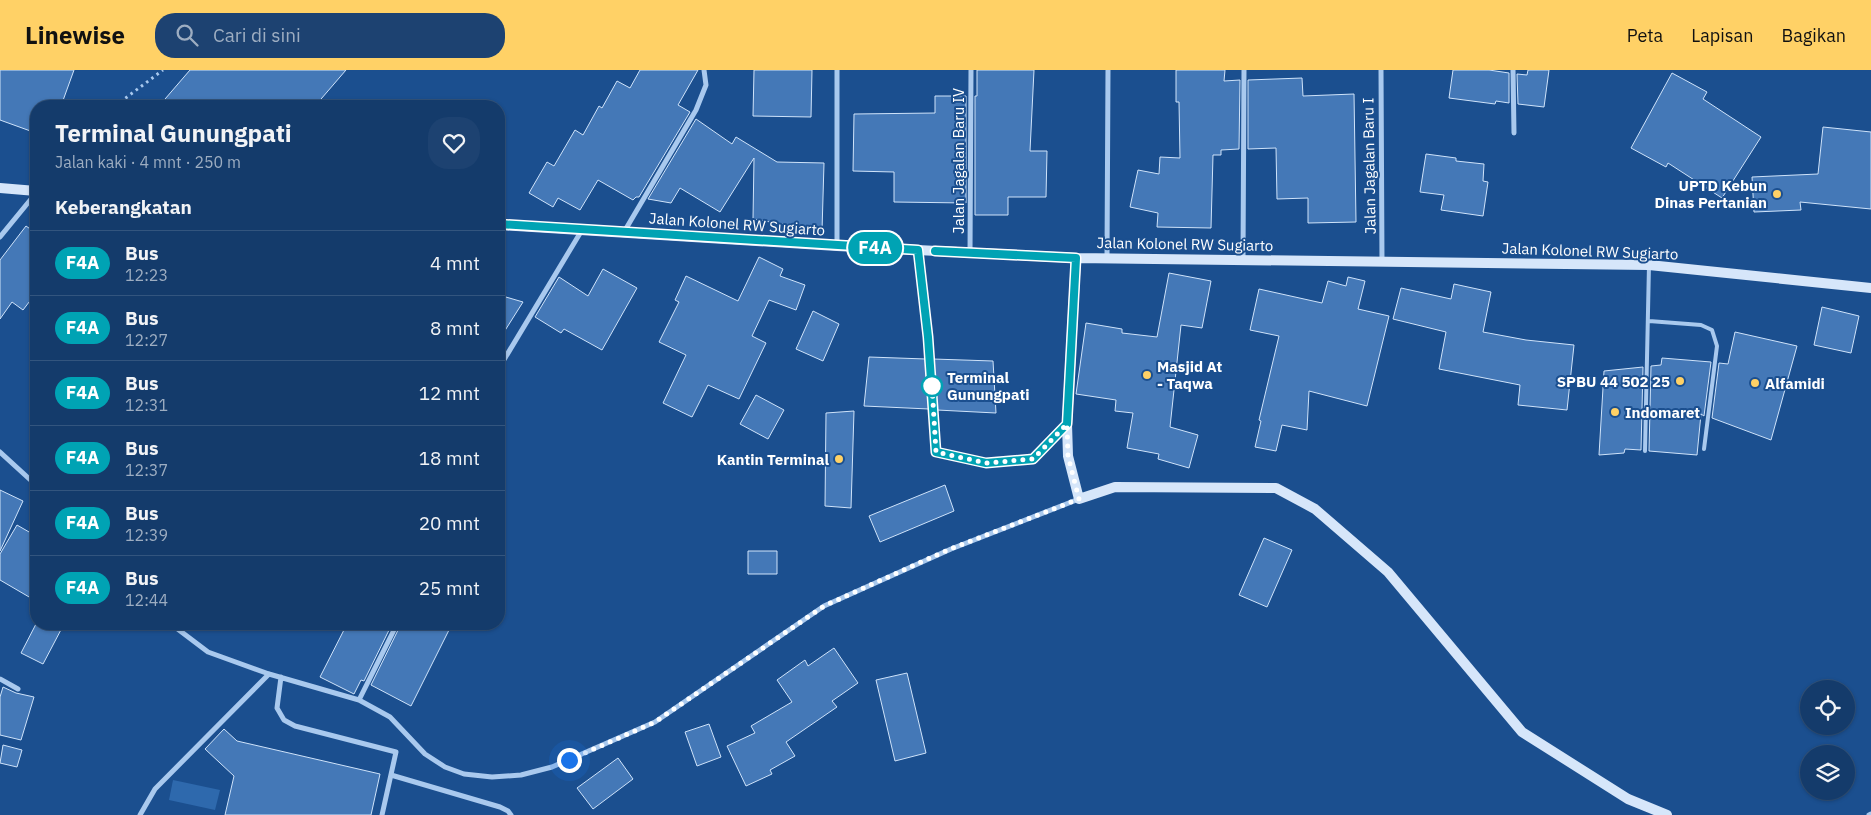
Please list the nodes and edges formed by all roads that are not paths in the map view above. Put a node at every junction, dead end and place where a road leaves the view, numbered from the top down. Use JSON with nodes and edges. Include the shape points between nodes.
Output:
{"nodes":[{"id":1,"x":704,"y":70,"type":"edge"},
{"id":2,"x":837,"y":70,"type":"edge"},
{"id":3,"x":971,"y":70,"type":"edge"},
{"id":4,"x":1108,"y":70,"type":"edge"},
{"id":5,"x":1244,"y":70,"type":"edge"},
{"id":6,"x":1380,"y":70,"type":"edge"},
{"id":7,"x":1514,"y":70,"type":"edge"},
{"id":8,"x":1514,"y":133,"type":"dead end"},
{"id":9,"x":0,"y":188,"type":"edge"},
{"id":10,"x":30,"y":191,"type":"edge"},
{"id":11,"x":30,"y":200,"type":"edge"},
{"id":12,"x":505,"y":224,"type":"edge"},
{"id":13,"x":582,"y":230,"type":"junction"},
{"id":14,"x":624,"y":232,"type":"junction"},
{"id":15,"x":0,"y":237,"type":"edge"},
{"id":16,"x":837,"y":246,"type":"junction"},
{"id":17,"x":918,"y":250,"type":"junction"},
{"id":18,"x":970,"y":253,"type":"junction"},
{"id":19,"x":1076,"y":258,"type":"junction"},
{"id":20,"x":1107,"y":258,"type":"junction"},
{"id":21,"x":1243,"y":261,"type":"junction"},
{"id":22,"x":1382,"y":263,"type":"junction"},
{"id":23,"x":1649,"y":266,"type":"junction"},
{"id":24,"x":1871,"y":288,"type":"edge"},
{"id":25,"x":1648,"y":320,"type":"junction"},
{"id":26,"x":505,"y":358,"type":"edge"},
{"id":27,"x":1067,"y":424,"type":"junction"},
{"id":28,"x":1704,"y":450,"type":"dead end"},
{"id":29,"x":1645,"y":451,"type":"dead end"},
{"id":30,"x":0,"y":452,"type":"edge"},
{"id":31,"x":30,"y":480,"type":"edge"},
{"id":32,"x":1079,"y":499,"type":"junction"},
{"id":33,"x":178,"y":630,"type":"edge"},
{"id":34,"x":394,"y":630,"type":"edge"},
{"id":35,"x":269,"y":674,"type":"junction"},
{"id":36,"x":281,"y":678,"type":"junction"},
{"id":37,"x":0,"y":680,"type":"edge"},
{"id":38,"x":18,"y":689,"type":"dead end"},
{"id":39,"x":359,"y":700,"type":"junction"},
{"id":40,"x":391,"y":775,"type":"junction"},
{"id":41,"x":140,"y":815,"type":"edge"},
{"id":42,"x":382,"y":815,"type":"edge"},
{"id":43,"x":510,"y":815,"type":"edge"},
{"id":44,"x":1667,"y":815,"type":"edge"}],
"edges":[{"from":1,"to":14,"type":"street","via":[[706,85],[696,110]]},
{"from":2,"to":16,"type":"street"},
{"from":3,"to":18,"type":"street","name":"Jalan Jagalan Baru IV"},
{"from":4,"to":20,"type":"street"},
{"from":5,"to":21,"type":"street"},
{"from":6,"to":22,"type":"street","name":"Jalan Jagalan Baru I"},
{"from":7,"to":8,"type":"street"},
{"from":9,"to":10,"type":"main road"},
{"from":11,"to":15,"type":"street"},
{"from":12,"to":13,"type":"main road","name":"Jalan Kolonel RW Sugiarto"},
{"from":13,"to":14,"type":"main road","name":"Jalan Kolonel RW Sugiarto"},
{"from":13,"to":26,"type":"street"},
{"from":14,"to":16,"type":"main road","name":"Jalan Kolonel RW Sugiarto"},
{"from":16,"to":17,"type":"main road","name":"Jalan Kolonel RW Sugiarto"},
{"from":17,"to":18,"type":"main road","name":"Jalan Kolonel RW Sugiarto"},
{"from":17,"to":27,"type":"lane","via":[[936,452],[986,463],[1033,459]]},
{"from":18,"to":19,"type":"main road","name":"Jalan Kolonel RW Sugiarto"},
{"from":19,"to":20,"type":"main road","name":"Jalan Kolonel RW Sugiarto"},
{"from":19,"to":27,"type":"main road"},
{"from":20,"to":21,"type":"main road","name":"Jalan Kolonel RW Sugiarto"},
{"from":21,"to":22,"type":"main road","name":"Jalan Kolonel RW Sugiarto"},
{"from":22,"to":23,"type":"main road","name":"Jalan Kolonel RW Sugiarto"},
{"from":23,"to":24,"type":"main road","name":"Jalan Kolonel RW Sugiarto"},
{"from":23,"to":25,"type":"lane"},
{"from":25,"to":28,"type":"lane","via":[[1701,325],[1712,330],[1717,346]]},
{"from":25,"to":29,"type":"lane"},
{"from":27,"to":32,"type":"main road","via":[[1068,456]]},
{"from":30,"to":31,"type":"street"},
{"from":32,"to":39,"type":"street","via":[[950,549],[824,606],[655,722],[552,767],[521,775],[492,777],[464,774],[425,754],[390,717]]},
{"from":32,"to":44,"type":"main road","via":[[1115,487],[1276,488],[1315,509],[1388,572],[1522,732],[1628,799]]},
{"from":33,"to":35,"type":"street","via":[[208,652]]},
{"from":34,"to":39,"type":"street"},
{"from":35,"to":36,"type":"street"},
{"from":35,"to":41,"type":"street","via":[[155,789]]},
{"from":36,"to":39,"type":"street"},
{"from":36,"to":40,"type":"street","via":[[277,708],[284,720],[295,726],[396,752]]},
{"from":37,"to":38,"type":"street"},
{"from":40,"to":42,"type":"street"},
{"from":40,"to":43,"type":"street","via":[[500,806]]}]}
